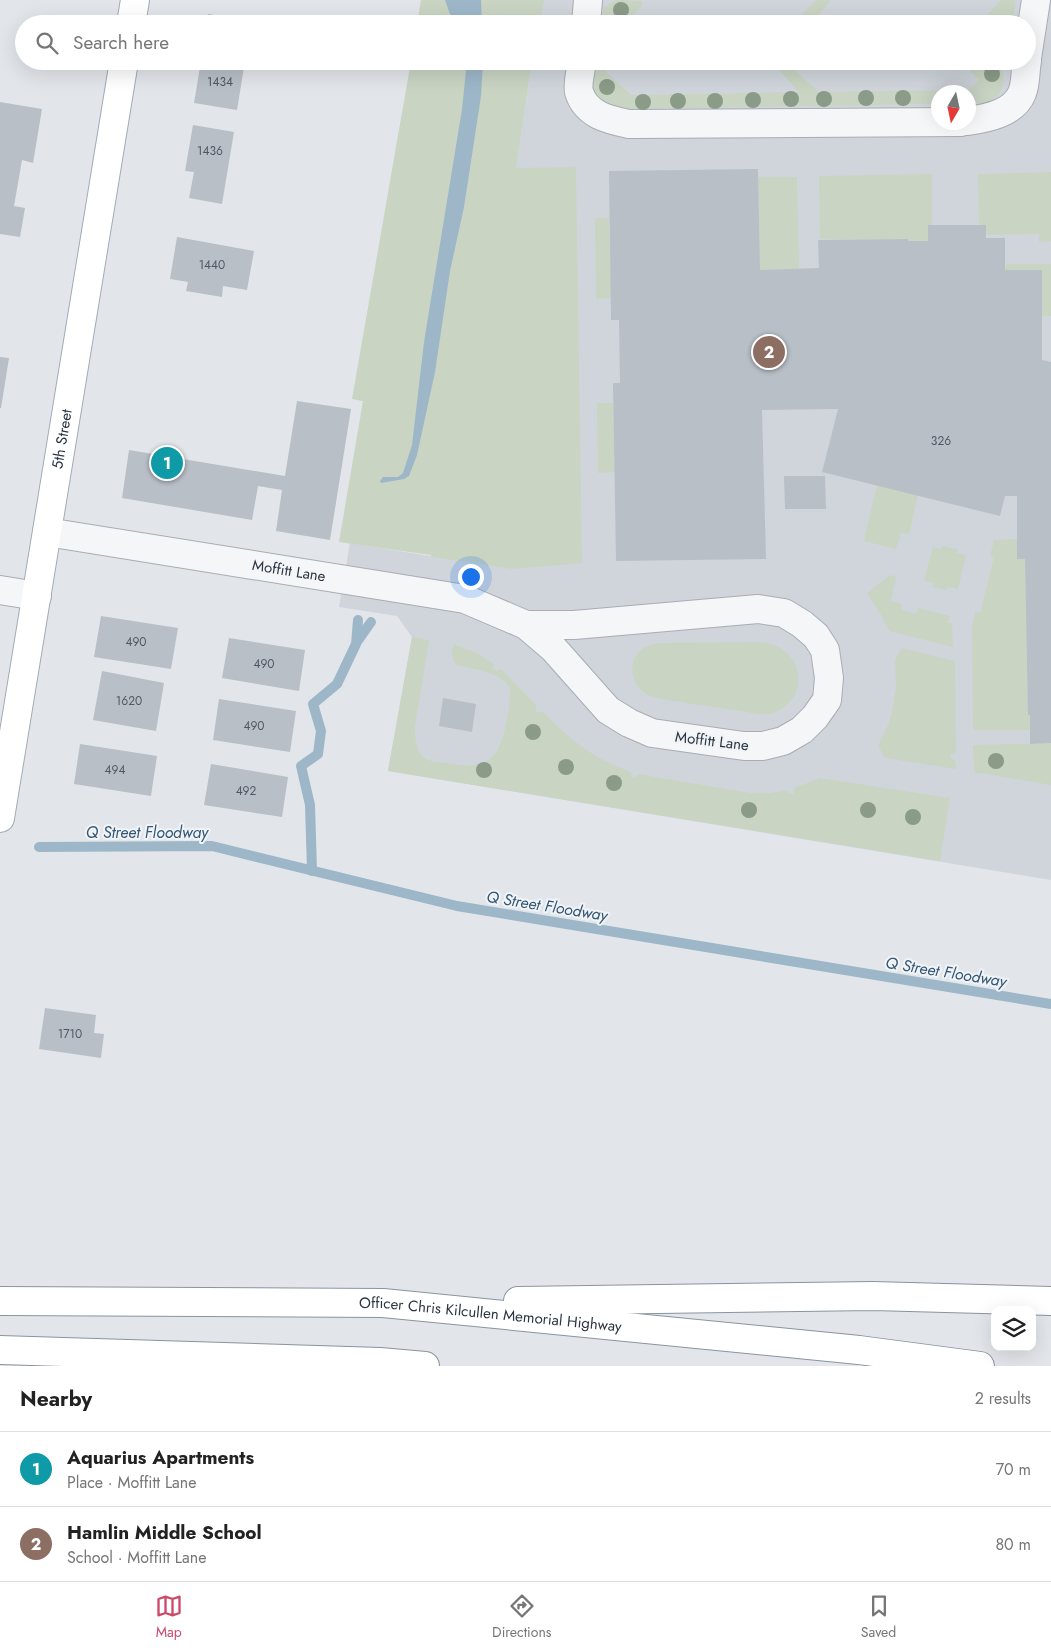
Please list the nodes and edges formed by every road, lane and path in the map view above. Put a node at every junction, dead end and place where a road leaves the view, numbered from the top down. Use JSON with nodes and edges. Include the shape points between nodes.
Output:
{"nodes":[{"id":1,"x":135,"y":0,"type":"edge"},
{"id":2,"x":588,"y":0,"type":"edge"},
{"id":3,"x":1036,"y":0,"type":"edge"},
{"id":4,"x":132,"y":15,"type":"edge"},
{"id":5,"x":587,"y":15,"type":"edge"},
{"id":6,"x":1034,"y":15,"type":"edge"},
{"id":7,"x":123,"y":70,"type":"edge"},
{"id":8,"x":581,"y":70,"type":"edge"},
{"id":9,"x":1026,"y":70,"type":"edge"},
{"id":10,"x":976,"y":119,"type":"edge"},
{"id":11,"x":931,"y":122,"type":"edge"},
{"id":12,"x":47,"y":532,"type":"junction"},
{"id":13,"x":0,"y":590,"type":"edge"},
{"id":14,"x":37,"y":596,"type":"junction"},
{"id":15,"x":526,"y":625,"type":"junction"},
{"id":16,"x":0,"y":818,"type":"edge"},
{"id":17,"x":1051,"y":1301,"type":"edge"},
{"id":18,"x":0,"y":1302,"type":"edge"},
{"id":19,"x":383,"y":1303,"type":"junction"},
{"id":20,"x":10,"y":1350,"type":"edge"},
{"id":21,"x":393,"y":1364,"type":"edge"},
{"id":22,"x":425,"y":1366,"type":"edge"},
{"id":23,"x":980,"y":1366,"type":"edge"}],
"edges":[{"from":1,"to":4,"type":"main road"},
{"from":2,"to":5,"type":"street"},
{"from":3,"to":6,"type":"street"},
{"from":7,"to":12,"type":"main road","name":"5th Street"},
{"from":8,"to":11,"type":"street","via":[[578,92],[588,108],[604,118],[629,124]]},
{"from":9,"to":10,"type":"street","via":[[1022,92],[1014,105],[999,114]]},
{"from":12,"to":14,"type":"main road","name":"5th Street"},
{"from":12,"to":15,"type":"street","name":"Moffitt Lane","via":[[465,599]]},
{"from":13,"to":14,"type":"street"},
{"from":14,"to":16,"type":"main road","name":"5th Street"},
{"from":15,"to":15,"type":"street","name":"Moffitt Lane","via":[[553,648],[608,710],[652,733],[764,746],[783,741],[802,730],[827,700],[829,678],[825,650],[816,636],[784,613],[758,608],[574,625]]},
{"from":17,"to":19,"type":"main road","via":[[872,1296]]},
{"from":18,"to":19,"type":"main road","name":"Officer Chris Kilcullen Memorial Highway"},
{"from":19,"to":23,"type":"main road","name":"Officer Chris Kilcullen Memorial Highway","via":[[859,1350]]},
{"from":20,"to":21,"type":"main road"},
{"from":21,"to":22,"type":"main road"}]}
